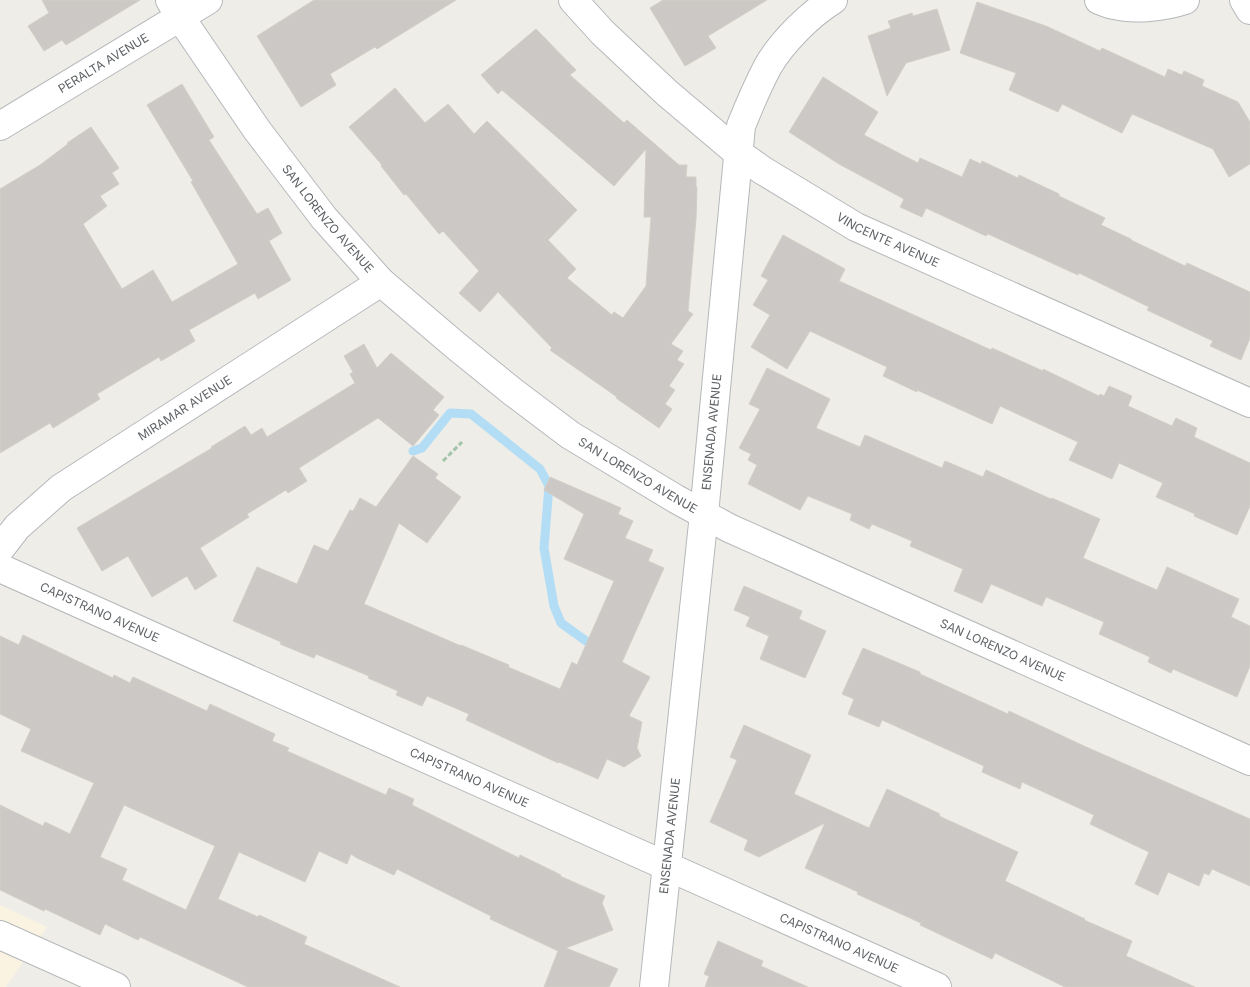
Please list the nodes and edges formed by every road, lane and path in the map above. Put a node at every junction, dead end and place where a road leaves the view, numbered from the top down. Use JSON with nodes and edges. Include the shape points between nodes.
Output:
{"nodes":[{"id":1,"x":208,"y":0,"type":"edge"},
{"id":2,"x":574,"y":0,"type":"edge"},
{"id":3,"x":833,"y":0,"type":"edge"},
{"id":4,"x":1099,"y":0,"type":"edge"},
{"id":5,"x":1185,"y":0,"type":"edge"},
{"id":6,"x":1244,"y":0,"type":"edge"},
{"id":7,"x":175,"y":8,"type":"edge"},
{"id":8,"x":1250,"y":10,"type":"edge"},
{"id":9,"x":0,"y":126,"type":"edge"},
{"id":10,"x":738,"y":153,"type":"junction"},
{"id":11,"x":381,"y":282,"type":"junction"},
{"id":12,"x":1250,"y":404,"type":"edge"},
{"id":13,"x":462,"y":442,"type":"dead end"},
{"id":14,"x":443,"y":461,"type":"dead end"},
{"id":15,"x":704,"y":514,"type":"junction"},
{"id":16,"x":0,"y":549,"type":"edge"},
{"id":17,"x":0,"y":568,"type":"edge"},
{"id":18,"x":1250,"y":761,"type":"edge"},
{"id":19,"x":666,"y":866,"type":"junction"},
{"id":20,"x":0,"y":935,"type":"edge"},
{"id":21,"x":116,"y":987,"type":"edge"},
{"id":22,"x":654,"y":987,"type":"edge"},
{"id":23,"x":938,"y":987,"type":"edge"}],
"edges":[{"from":1,"to":7,"type":"street","name":"PERALTA AVENUE"},
{"from":2,"to":10,"type":"street","name":"VINCENTE AVENUE","via":[[603,33],[667,93]]},
{"from":3,"to":10,"type":"street","name":"ENSENADA AVENUE","via":[[805,21],[769,64],[741,126]]},
{"from":4,"to":5,"type":"street","via":[[1137,8]]},
{"from":6,"to":8,"type":"street"},
{"from":7,"to":9,"type":"street","name":"PERALTA AVENUE"},
{"from":7,"to":11,"type":"street","name":"SAN LORENZO AVENUE","via":[[279,160],[324,218]]},
{"from":10,"to":12,"type":"street","name":"VINCENTE AVENUE","via":[[856,227]]},
{"from":10,"to":15,"type":"street","name":"ENSENADA AVENUE"},
{"from":11,"to":15,"type":"street","name":"SAN LORENZO AVENUE","via":[[498,380],[570,435]]},
{"from":11,"to":16,"type":"street","name":"MIRAMAR AVENUE","via":[[61,488],[18,527]]},
{"from":13,"to":14,"type":"path"},
{"from":15,"to":18,"type":"street","name":"SAN LORENZO AVENUE"},
{"from":15,"to":19,"type":"street","name":"ENSENADA AVENUE"},
{"from":17,"to":19,"type":"street","name":"CAPISTRANO AVENUE"},
{"from":19,"to":22,"type":"street","name":"ENSENADA AVENUE"},
{"from":19,"to":23,"type":"street","name":"CAPISTRANO AVENUE"},
{"from":20,"to":21,"type":"street"}]}
